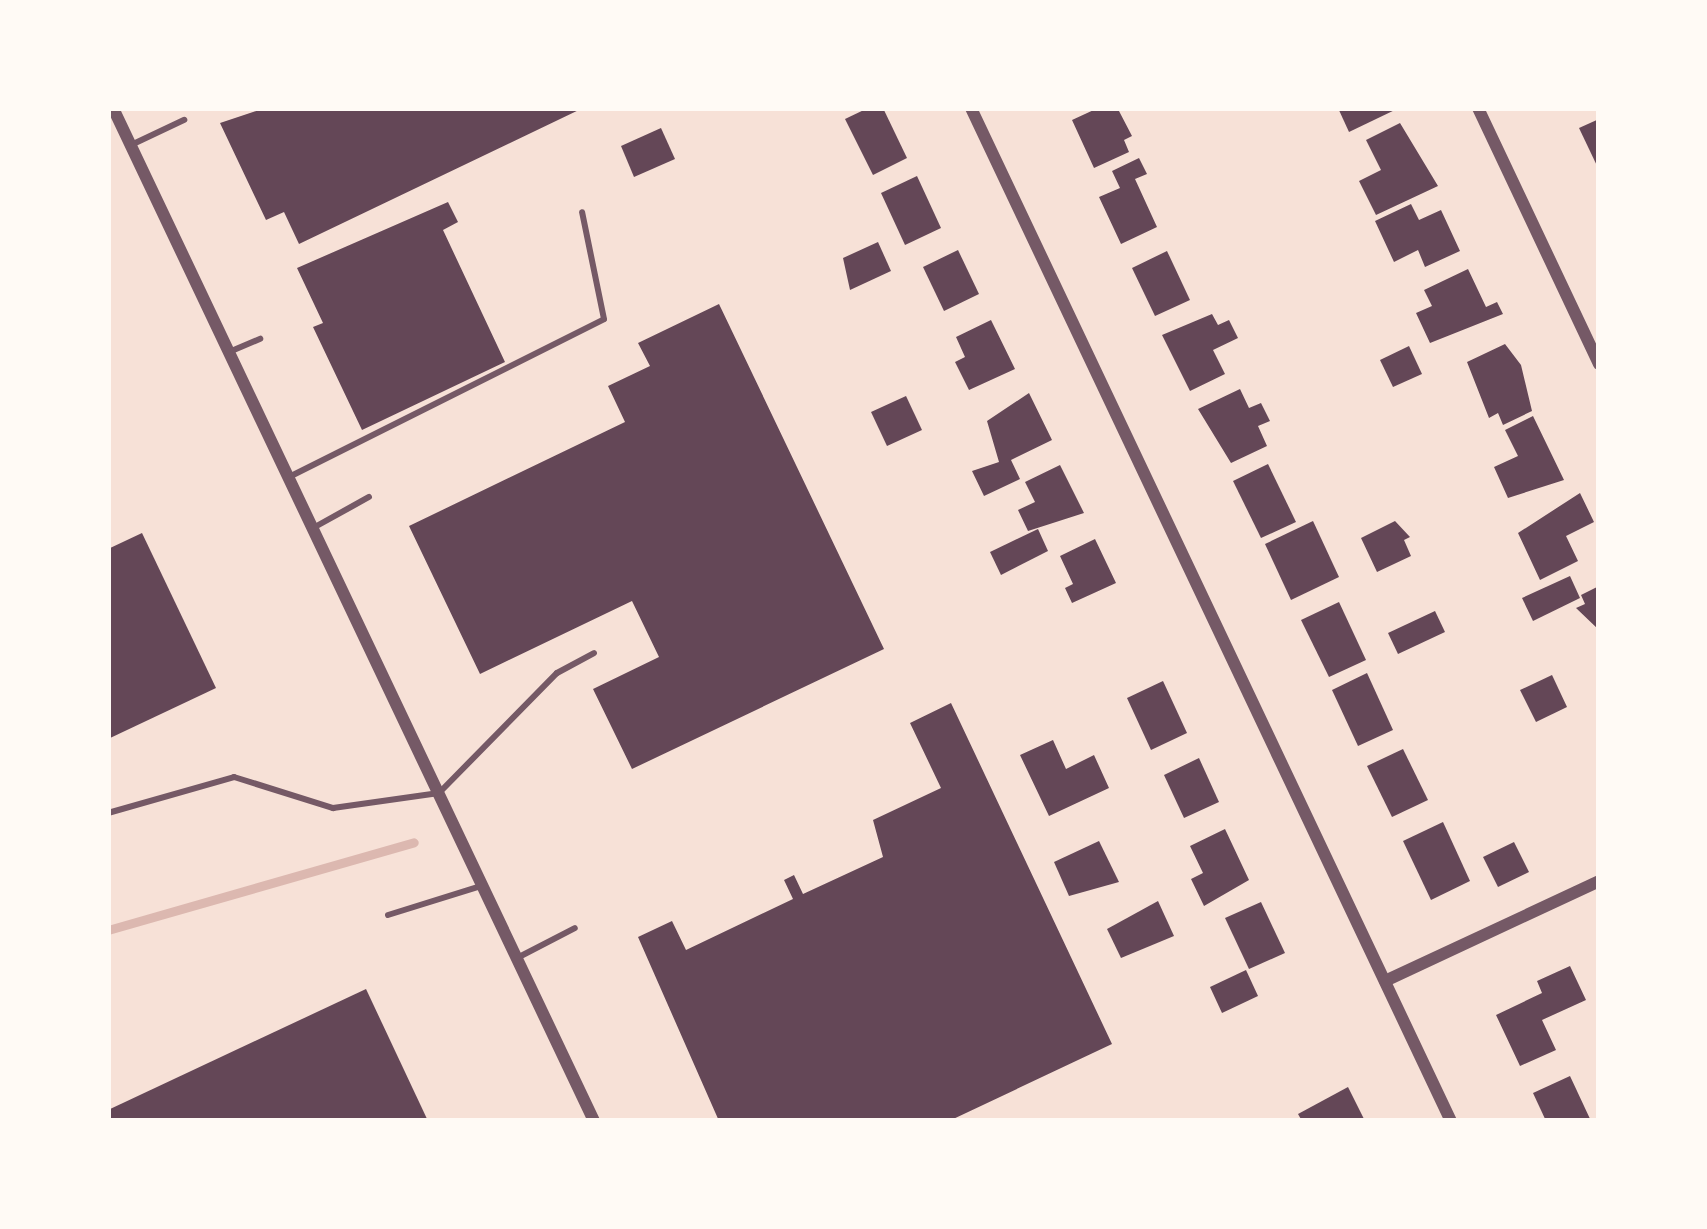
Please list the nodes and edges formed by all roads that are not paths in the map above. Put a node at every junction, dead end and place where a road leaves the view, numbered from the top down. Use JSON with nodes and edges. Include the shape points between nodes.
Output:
{"nodes":[{"id":1,"x":113,"y":108,"type":"edge"},
{"id":2,"x":971,"y":108,"type":"edge"},
{"id":3,"x":1478,"y":108,"type":"edge"},
{"id":4,"x":184,"y":120,"type":"dead end"},
{"id":5,"x":130,"y":145,"type":"junction"},
{"id":6,"x":582,"y":212,"type":"dead end"},
{"id":7,"x":260,"y":339,"type":"dead end"},
{"id":8,"x":230,"y":352,"type":"junction"},
{"id":9,"x":1599,"y":364,"type":"edge"},
{"id":10,"x":289,"y":477,"type":"junction"},
{"id":11,"x":369,"y":497,"type":"dead end"},
{"id":12,"x":313,"y":528,"type":"junction"},
{"id":13,"x":594,"y":653,"type":"dead end"},
{"id":14,"x":439,"y":794,"type":"junction"},
{"id":15,"x":108,"y":813,"type":"edge"},
{"id":16,"x":1599,"y":881,"type":"edge"},
{"id":17,"x":482,"y":886,"type":"junction"},
{"id":18,"x":388,"y":915,"type":"dead end"},
{"id":19,"x":575,"y":928,"type":"dead end"},
{"id":20,"x":517,"y":958,"type":"junction"},
{"id":21,"x":1385,"y":982,"type":"junction"},
{"id":22,"x":594,"y":1121,"type":"edge"},
{"id":23,"x":1451,"y":1121,"type":"edge"}],
"edges":[{"from":1,"to":5,"type":"street"},
{"from":2,"to":21,"type":"street"},
{"from":3,"to":9,"type":"street"},
{"from":4,"to":5,"type":"lane"},
{"from":5,"to":8,"type":"street"},
{"from":6,"to":10,"type":"lane","via":[[604,319]]},
{"from":7,"to":8,"type":"lane"},
{"from":8,"to":10,"type":"street"},
{"from":10,"to":12,"type":"street"},
{"from":11,"to":12,"type":"lane"},
{"from":12,"to":14,"type":"street"},
{"from":13,"to":14,"type":"lane","via":[[556,673]]},
{"from":14,"to":15,"type":"lane","via":[[333,808],[234,777]]},
{"from":14,"to":17,"type":"street"},
{"from":16,"to":21,"type":"street"},
{"from":17,"to":18,"type":"lane"},
{"from":17,"to":20,"type":"street"},
{"from":19,"to":20,"type":"lane"},
{"from":20,"to":22,"type":"street"},
{"from":21,"to":23,"type":"street"}]}
